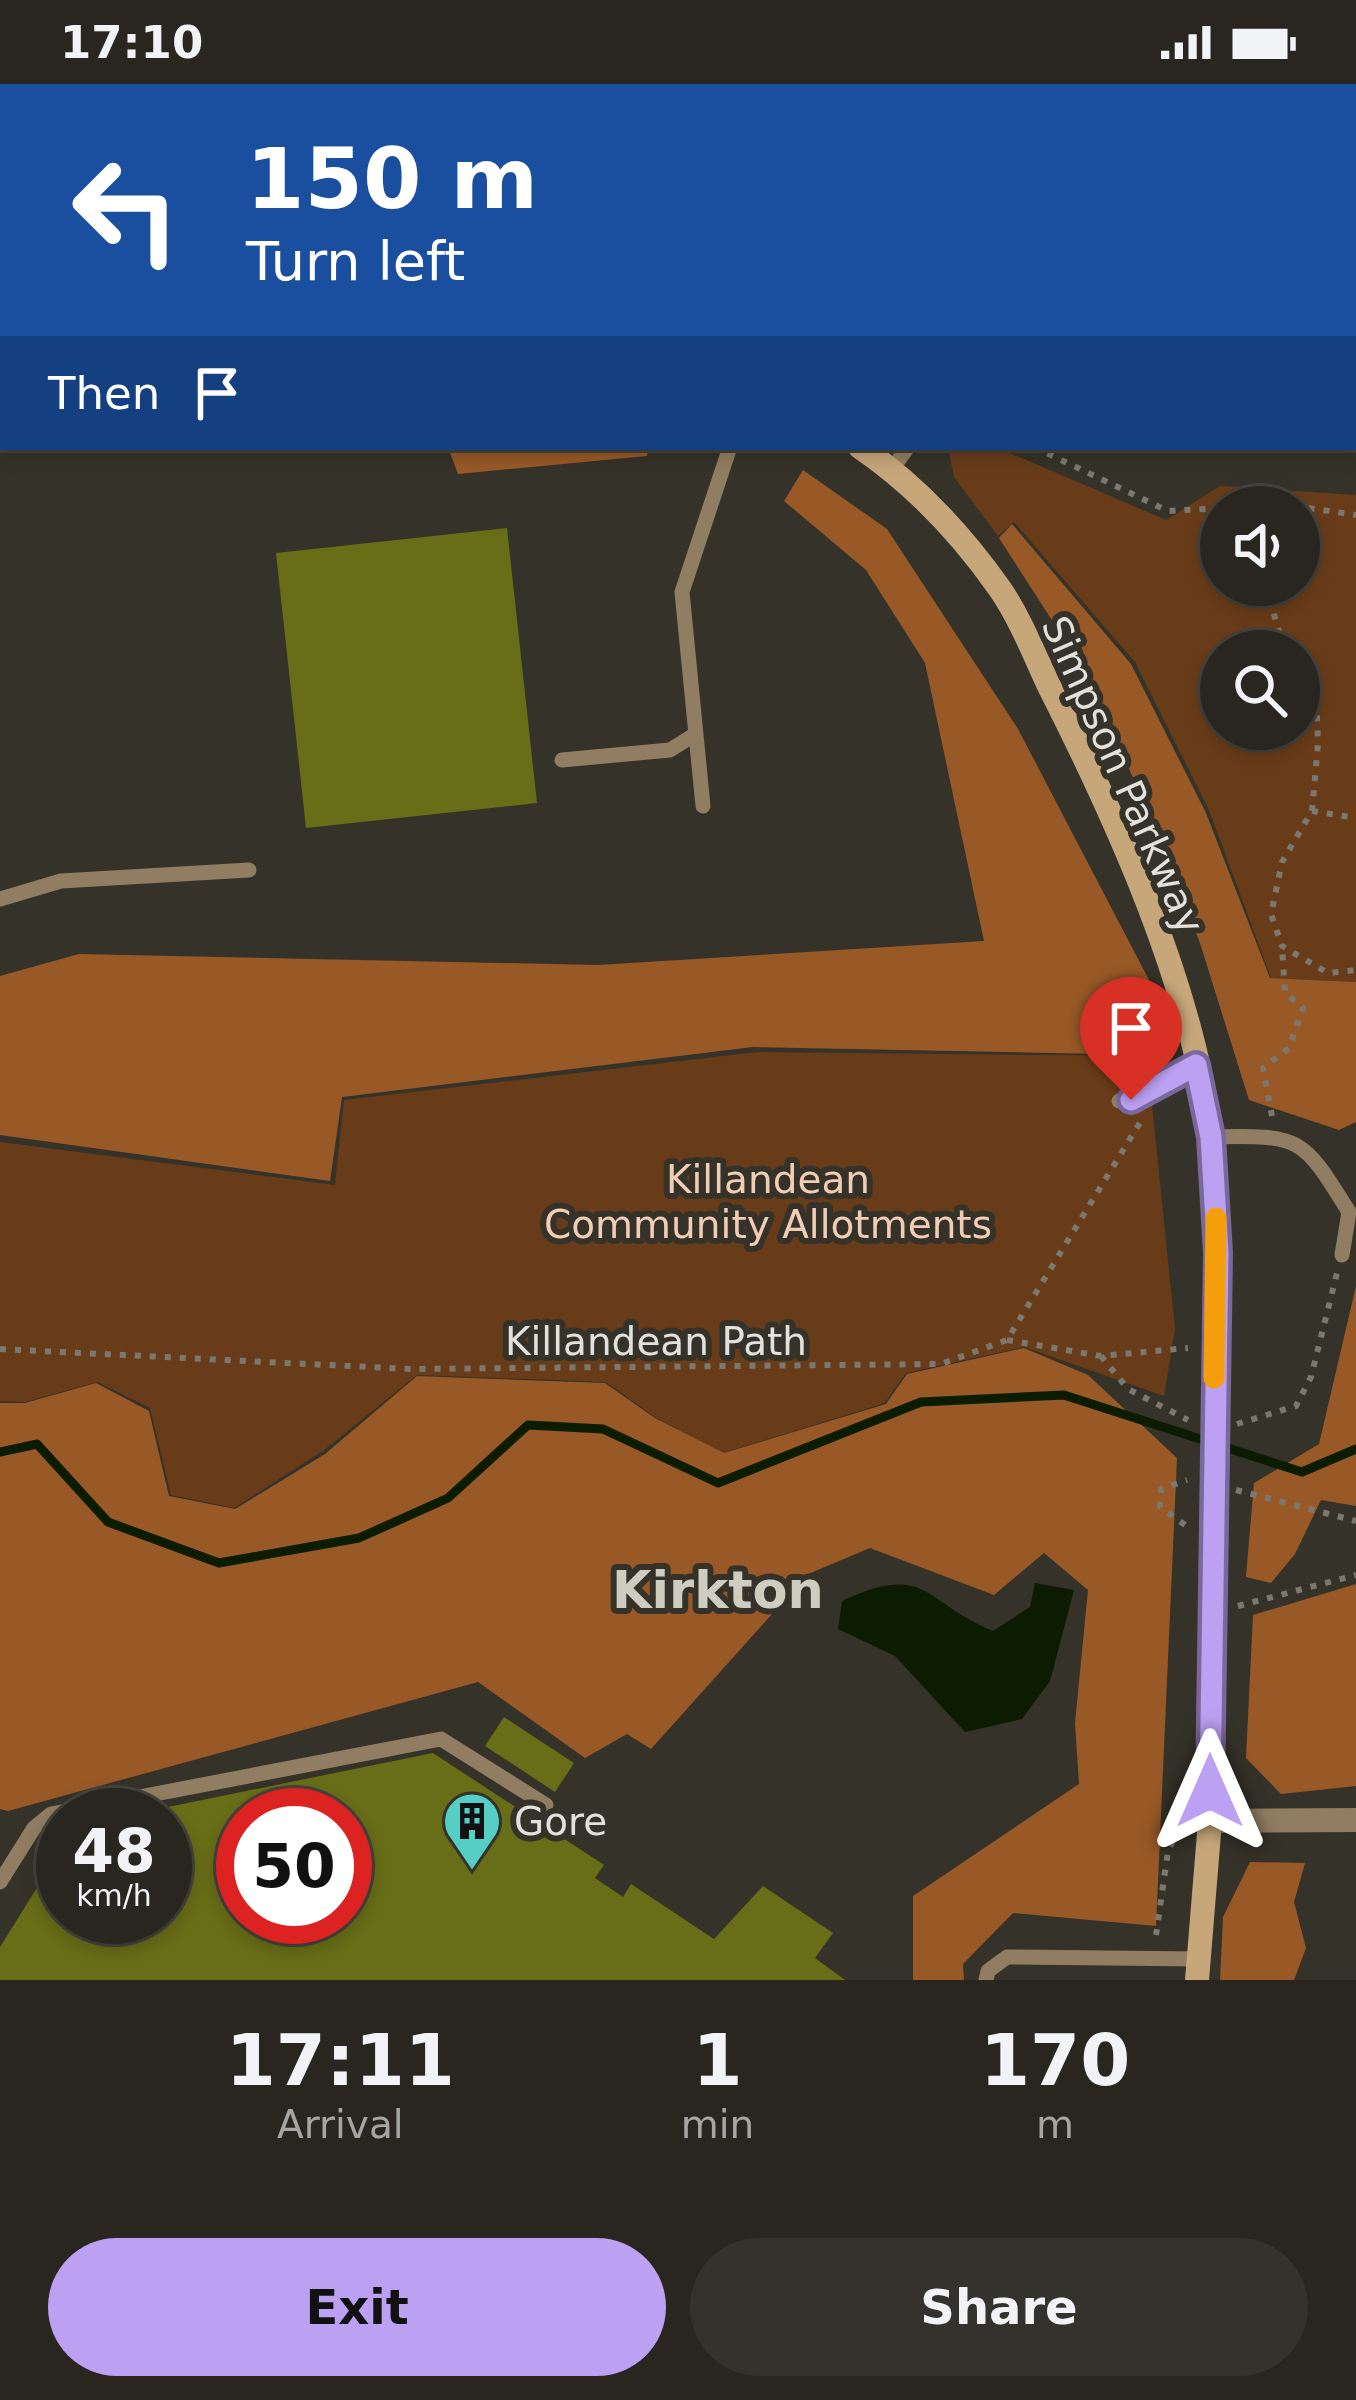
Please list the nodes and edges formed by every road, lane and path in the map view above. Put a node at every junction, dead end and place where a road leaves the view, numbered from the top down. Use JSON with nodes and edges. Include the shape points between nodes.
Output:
{"nodes":[{"id":1,"x":729,"y":450,"type":"edge"},
{"id":2,"x":864,"y":450,"type":"edge"},
{"id":3,"x":906,"y":450,"type":"edge"},
{"id":4,"x":1040,"y":450,"type":"edge"},
{"id":5,"x":892,"y":469,"type":"junction"},
{"id":6,"x":1200,"y":509,"type":"edge"},
{"id":7,"x":1320,"y":511,"type":"edge"},
{"id":8,"x":1356,"y":515,"type":"edge"},
{"id":9,"x":694,"y":735,"type":"junction"},
{"id":10,"x":1314,"y":750,"type":"edge"},
{"id":11,"x":562,"y":760,"type":"dead end"},
{"id":12,"x":703,"y":806,"type":"dead end"},
{"id":13,"x":1312,"y":811,"type":"junction"},
{"id":14,"x":1356,"y":818,"type":"edge"},
{"id":15,"x":249,"y":870,"type":"dead end"},
{"id":16,"x":0,"y":899,"type":"edge"},
{"id":17,"x":1282,"y":946,"type":"junction"},
{"id":18,"x":1356,"y":970,"type":"edge"},
{"id":19,"x":1196,"y":1065,"type":"junction"},
{"id":20,"x":1164,"y":1083,"type":"junction"},
{"id":21,"x":1119,"y":1101,"type":"dead end"},
{"id":22,"x":1276,"y":1135,"type":"junction"},
{"id":23,"x":1211,"y":1137,"type":"junction"},
{"id":24,"x":1342,"y":1255,"type":"joint"},
{"id":25,"x":1007,"y":1340,"type":"junction"},
{"id":26,"x":1215,"y":1346,"type":"junction"},
{"id":27,"x":0,"y":1349,"type":"edge"},
{"id":28,"x":1101,"y":1357,"type":"junction"},
{"id":29,"x":1195,"y":1424,"type":"dead end"},
{"id":30,"x":1231,"y":1424,"type":"dead end"},
{"id":31,"x":1215,"y":1494,"type":"junction"},
{"id":32,"x":1356,"y":1521,"type":"edge"},
{"id":33,"x":1211,"y":1535,"type":"junction"},
{"id":34,"x":1356,"y":1574,"type":"edge"},
{"id":35,"x":1211,"y":1613,"type":"junction"},
{"id":36,"x":546,"y":1804,"type":"dead end"},
{"id":37,"x":1197,"y":1818,"type":"junction"},
{"id":38,"x":1356,"y":1820,"type":"edge"},
{"id":39,"x":0,"y":1882,"type":"edge"},
{"id":40,"x":1153,"y":1958,"type":"junction"},
{"id":41,"x":1198,"y":1970,"type":"edge"},
{"id":42,"x":986,"y":1980,"type":"edge"}],
"edges":[{"from":1,"to":9,"type":"lane","via":[[682,592]]},
{"from":2,"to":5,"type":"main road","name":"Simpson Parkway"},
{"from":3,"to":5,"type":"lane"},
{"from":4,"to":6,"type":"path","via":[[1168,511]]},
{"from":5,"to":19,"type":"main road","name":"Simpson Parkway","via":[[1001,590],[1081,749],[1152,923]]},
{"from":7,"to":8,"type":"path"},
{"from":9,"to":11,"type":"lane","via":[[670,750]]},
{"from":9,"to":12,"type":"lane"},
{"from":10,"to":13,"type":"path"},
{"from":13,"to":14,"type":"path"},
{"from":13,"to":17,"type":"path","via":[[1282,862],[1271,914]]},
{"from":15,"to":16,"type":"lane","via":[[61,881]]},
{"from":17,"to":18,"type":"path","via":[[1328,973]]},
{"from":17,"to":22,"type":"path","via":[[1286,994],[1303,1008],[1289,1048],[1263,1068]]},
{"from":19,"to":20,"type":"lane"},
{"from":19,"to":23,"type":"main road","name":"Simpson Parkway"},
{"from":20,"to":21,"type":"lane"},
{"from":20,"to":25,"type":"path"},
{"from":22,"to":23,"type":"lane"},
{"from":22,"to":24,"type":"lane","via":[[1310,1150],[1349,1211]]},
{"from":23,"to":26,"type":"main road","name":"Simpson Parkway"},
{"from":24,"to":30,"type":"path","via":[[1296,1406]]},
{"from":25,"to":27,"type":"path","name":"Killandean Path","via":[[941,1364],[710,1370],[410,1369]]},
{"from":25,"to":28,"type":"path"},
{"from":26,"to":28,"type":"path"},
{"from":26,"to":31,"type":"main road","name":"Simpson Parkway","bridge":true},
{"from":28,"to":29,"type":"path","via":[[1128,1389]]},
{"from":31,"to":32,"type":"path"},
{"from":31,"to":33,"type":"main road","name":"Simpson Parkway"},
{"from":31,"to":33,"type":"path","via":[[1185,1480],[1161,1489],[1160,1507]]},
{"from":33,"to":35,"type":"main road","name":"Simpson Parkway"},
{"from":34,"to":35,"type":"path"},
{"from":35,"to":37,"type":"main road","name":"Simpson Parkway"},
{"from":36,"to":39,"type":"lane","via":[[441,1739],[51,1814]]},
{"from":37,"to":38,"type":"street"},
{"from":37,"to":40,"type":"path","via":[[1168,1851]]},
{"from":37,"to":41,"type":"main road","name":"Simpson Parkway"},
{"from":40,"to":41,"type":"lane"},
{"from":40,"to":42,"type":"lane","via":[[1007,1958]]}]}
